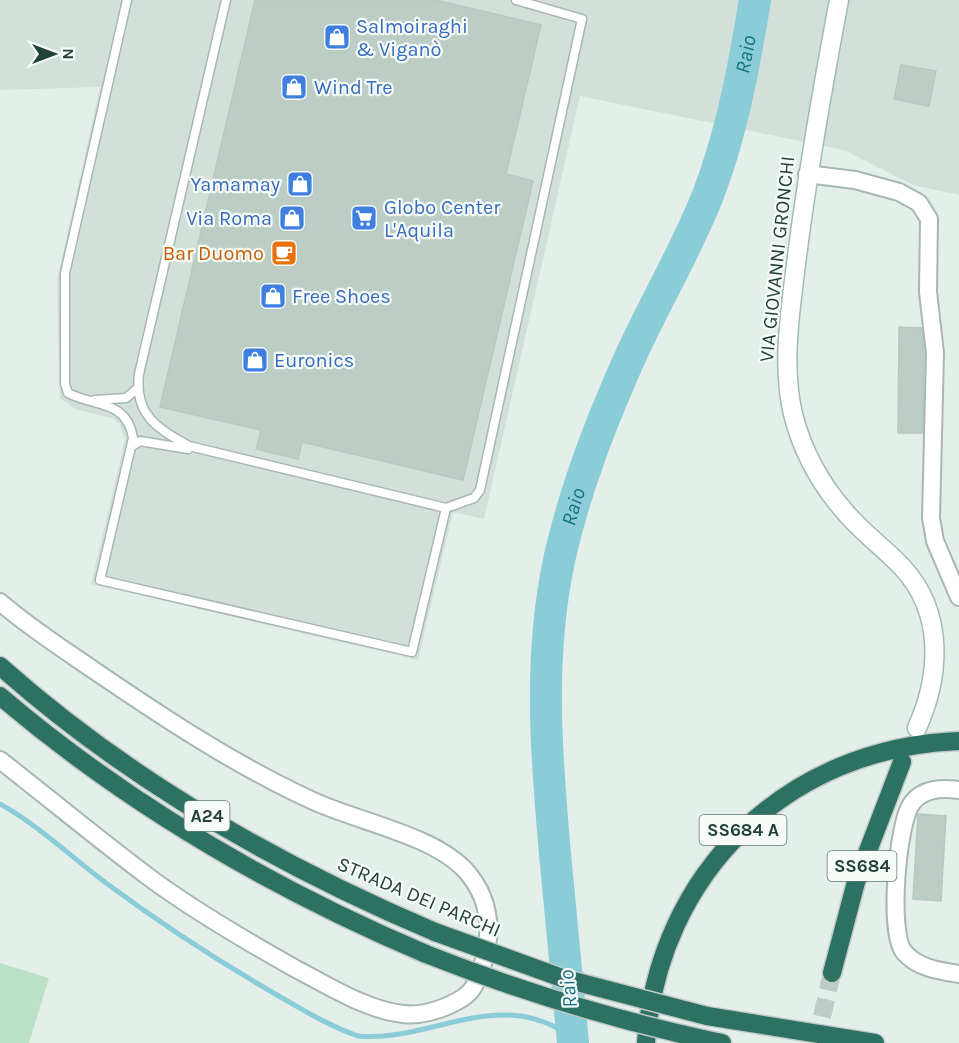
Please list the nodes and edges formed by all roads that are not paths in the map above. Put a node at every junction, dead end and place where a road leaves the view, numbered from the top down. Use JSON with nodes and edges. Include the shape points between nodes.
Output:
{"nodes":[{"id":1,"x":127,"y":0,"type":"edge"},
{"id":2,"x":226,"y":0,"type":"edge"},
{"id":3,"x":516,"y":0,"type":"edge"},
{"id":4,"x":839,"y":0,"type":"edge"},
{"id":5,"x":807,"y":174,"type":"junction"},
{"id":6,"x":138,"y":388,"type":"junction"},
{"id":7,"x":85,"y":399,"type":"junction"},
{"id":8,"x":132,"y":446,"type":"junction"},
{"id":9,"x":210,"y":453,"type":"junction"},
{"id":10,"x":446,"y":508,"type":"junction"},
{"id":11,"x":959,"y":597,"type":"edge"},
{"id":12,"x":0,"y":602,"type":"edge"},
{"id":13,"x":0,"y":666,"type":"edge"},
{"id":14,"x":0,"y":696,"type":"edge"},
{"id":15,"x":918,"y":728,"type":"dead end"},
{"id":16,"x":959,"y":741,"type":"edge"},
{"id":17,"x":0,"y":760,"type":"edge"},
{"id":18,"x":902,"y":762,"type":"dead end"},
{"id":19,"x":959,"y":790,"type":"edge"},
{"id":20,"x":832,"y":973,"type":"tunnel mouth"},
{"id":21,"x":959,"y":974,"type":"edge"},
{"id":22,"x":646,"y":1043,"type":"edge"},
{"id":23,"x":722,"y":1043,"type":"edge"},
{"id":24,"x":875,"y":1043,"type":"edge"}],
"edges":[{"from":1,"to":7,"type":"lane","via":[[66,273],[65,384],[68,393]]},
{"from":2,"to":6,"type":"lane"},
{"from":3,"to":10,"type":"lane","via":[[582,20],[480,490],[474,498]]},
{"from":4,"to":5,"type":"main road","name":"VIA GIOVANNI GRONCHI"},
{"from":5,"to":11,"type":"street","via":[[855,180],[899,192],[919,203],[928,219],[928,292],[935,354],[931,518],[935,541]]},
{"from":5,"to":15,"type":"main road","name":"VIA GIOVANNI GRONCHI","via":[[788,342],[791,402],[805,448],[830,494],[908,574],[928,610],[935,644],[934,676]]},
{"from":6,"to":7,"type":"lane","via":[[126,398]]},
{"from":6,"to":9,"type":"lane","via":[[141,403],[156,426],[189,446]]},
{"from":7,"to":8,"type":"lane","via":[[114,409],[126,418],[132,430]]},
{"from":8,"to":9,"type":"lane","via":[[140,441]]},
{"from":8,"to":10,"type":"lane","via":[[100,579],[412,652]]},
{"from":9,"to":10,"type":"lane"},
{"from":12,"to":17,"type":"street","via":[[228,758],[312,801],[448,856],[465,870],[486,905],[490,931],[480,972],[471,991],[458,1002],[433,1012],[405,1015],[377,1008],[237,936],[150,878]]},
{"from":13,"to":24,"type":"highway","name":"STRADA DEI PARCHI","number":"A24","bridge":true,"via":[[106,750],[215,821],[330,884],[435,932],[562,978],[707,1016]]},
{"from":14,"to":23,"type":"highway","number":"A24","bridge":true,"via":[[110,781],[219,851],[344,917],[426,954],[535,995],[592,1013]]},
{"from":16,"to":22,"type":"highway","number":"SS684 A","via":[[900,747],[854,760],[795,789],[743,829],[709,868],[679,918],[657,980]]},
{"from":18,"to":20,"type":"highway","number":"SS684","via":[[856,882]]},
{"from":19,"to":21,"type":"street","via":[[939,789],[922,794],[906,814],[896,921],[901,947],[909,957],[930,968]]}]}
